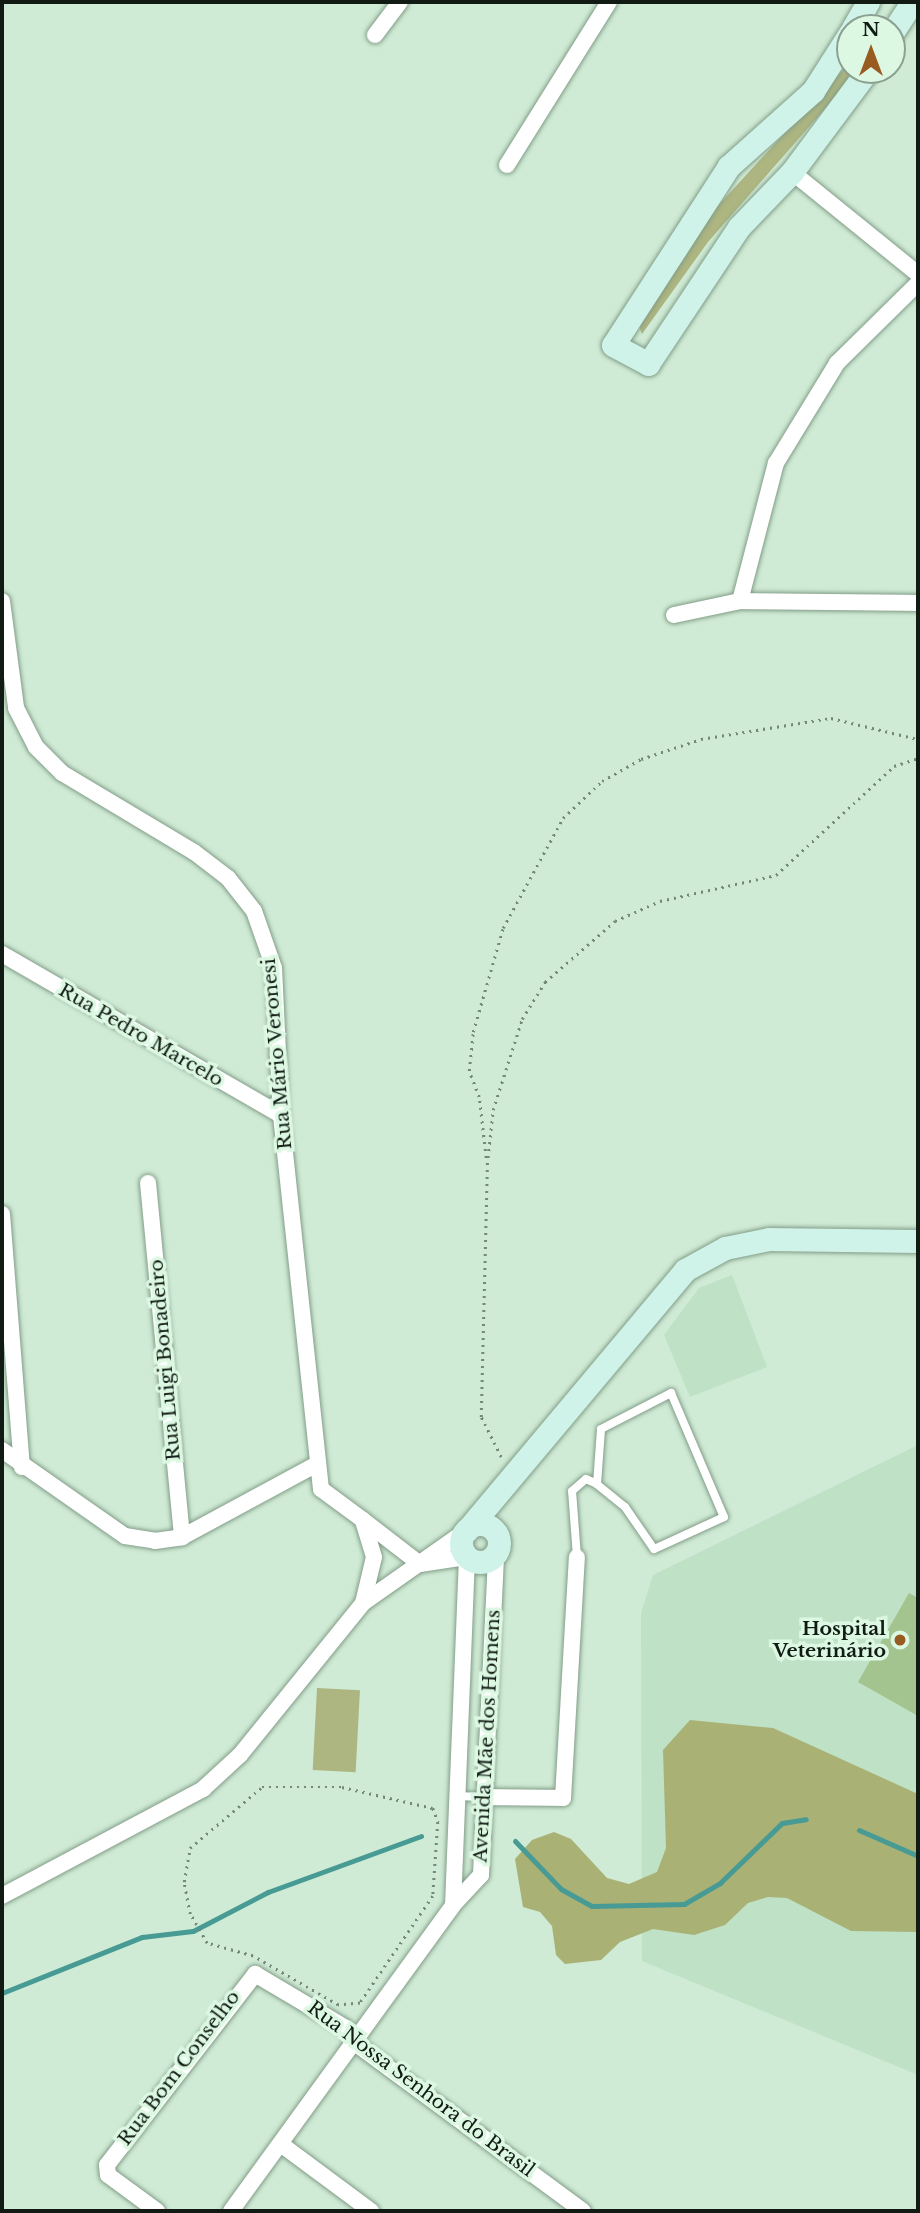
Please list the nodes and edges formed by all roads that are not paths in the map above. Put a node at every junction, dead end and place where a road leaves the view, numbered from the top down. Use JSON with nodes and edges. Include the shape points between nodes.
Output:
{"nodes":[{"id":1,"x":400,"y":2,"type":"edge"},
{"id":2,"x":609,"y":2,"type":"edge"},
{"id":3,"x":375,"y":35,"type":"dead end"},
{"id":4,"x":836,"y":55,"type":"edge"},
{"id":5,"x":858,"y":84,"type":"edge"},
{"id":6,"x":507,"y":164,"type":"dead end"},
{"id":7,"x":792,"y":172,"type":"junction"},
{"id":8,"x":918,"y":274,"type":"edge"},
{"id":9,"x":918,"y":283,"type":"edge"},
{"id":10,"x":2,"y":601,"type":"edge"},
{"id":11,"x":740,"y":601,"type":"junction"},
{"id":12,"x":918,"y":603,"type":"edge"},
{"id":13,"x":674,"y":615,"type":"dead end"},
{"id":14,"x":2,"y":954,"type":"edge"},
{"id":15,"x":281,"y":1115,"type":"junction"},
{"id":16,"x":148,"y":1183,"type":"dead end"},
{"id":17,"x":2,"y":1214,"type":"edge"},
{"id":18,"x":918,"y":1241,"type":"edge"},
{"id":19,"x":2,"y":1450,"type":"edge"},
{"id":20,"x":317,"y":1464,"type":"junction"},
{"id":21,"x":22,"y":1467,"type":"junction"},
{"id":22,"x":508,"y":1482,"type":"junction"},
{"id":23,"x":597,"y":1483,"type":"junction"},
{"id":24,"x":363,"y":1520,"type":"junction"},
{"id":25,"x":467,"y":1530,"type":"junction"},
{"id":26,"x":496,"y":1531,"type":"junction"},
{"id":27,"x":182,"y":1537,"type":"junction"},
{"id":28,"x":496,"y":1555,"type":"junction"},
{"id":29,"x":467,"y":1557,"type":"junction"},
{"id":30,"x":578,"y":1557,"type":"joint"},
{"id":31,"x":420,"y":1564,"type":"junction"},
{"id":32,"x":363,"y":1604,"type":"junction"},
{"id":33,"x":455,"y":1796,"type":"junction"},
{"id":34,"x":484,"y":1797,"type":"junction"},
{"id":35,"x":2,"y":1896,"type":"edge"},
{"id":36,"x":453,"y":1905,"type":"junction"},
{"id":37,"x":255,"y":1975,"type":"joint"},
{"id":38,"x":355,"y":2043,"type":"junction"},
{"id":39,"x":282,"y":2145,"type":"junction"},
{"id":40,"x":157,"y":2211,"type":"edge"},
{"id":41,"x":230,"y":2211,"type":"edge"},
{"id":42,"x":371,"y":2211,"type":"edge"},
{"id":43,"x":583,"y":2211,"type":"edge"}],
"edges":[{"from":1,"to":3,"type":"street"},
{"from":2,"to":6,"type":"street"},
{"from":4,"to":7,"type":"street","via":[[813,91],[729,166],[613,345],[648,364],[739,227]]},
{"from":5,"to":7,"type":"street"},
{"from":7,"to":8,"type":"street"},
{"from":9,"to":11,"type":"street","via":[[837,363],[776,463]]},
{"from":10,"to":15,"type":"street","name":"Rua Mário Veronesi","via":[[16,708],[36,747],[62,773],[194,852],[228,878],[254,911],[274,968]]},
{"from":11,"to":12,"type":"street"},
{"from":11,"to":13,"type":"street"},
{"from":14,"to":15,"type":"street","name":"Rua Pedro Marcelo"},
{"from":15,"to":20,"type":"street","name":"Rua Mário Veronesi"},
{"from":16,"to":27,"type":"street","name":"Rua Luigi Bonadeiro"},
{"from":17,"to":21,"type":"street"},
{"from":18,"to":22,"type":"street","via":[[769,1239],[725,1248],[685,1270]]},
{"from":19,"to":21,"type":"street"},
{"from":20,"to":24,"type":"street","name":"Rua Mário Veronesi","via":[[321,1489]]},
{"from":20,"to":27,"type":"street"},
{"from":21,"to":27,"type":"street","via":[[125,1536]]},
{"from":22,"to":25,"type":"street"},
{"from":22,"to":26,"type":"street"},
{"from":23,"to":23,"type":"lane","via":[[625,1507],[654,1549],[724,1517],[671,1392],[603,1423]]},
{"from":23,"to":30,"type":"lane","via":[[586,1479],[572,1491]]},
{"from":24,"to":31,"type":"street","name":"Rua Mário Veronesi"},
{"from":24,"to":32,"type":"street","via":[[374,1557]]},
{"from":25,"to":26,"type":"street","via":[[478,1524]]},
{"from":25,"to":29,"type":"street","via":[[461,1547]]},
{"from":25,"to":31,"type":"street"},
{"from":26,"to":28,"type":"street"},
{"from":28,"to":29,"type":"street","via":[[485,1562]]},
{"from":28,"to":34,"type":"street","name":"Avenida Mãe dos Homens"},
{"from":29,"to":31,"type":"street"},
{"from":29,"to":33,"type":"street","name":"Avenida Mãe dos Homens"},
{"from":30,"to":34,"type":"street","via":[[563,1798]]},
{"from":31,"to":32,"type":"street"},
{"from":32,"to":35,"type":"street","via":[[240,1755],[203,1789]]},
{"from":33,"to":34,"type":"lane"},
{"from":33,"to":36,"type":"street","name":"Avenida Mãe dos Homens"},
{"from":34,"to":36,"type":"street","name":"Avenida Mãe dos Homens","via":[[481,1875]]},
{"from":36,"to":38,"type":"street","name":"Avenida Mãe dos Homens"},
{"from":37,"to":38,"type":"street","name":"Rua Nossa Senhora do Brasil","via":[[346,2028]]},
{"from":37,"to":40,"type":"street","name":"Rua Bom Conselho","via":[[107,2165],[108,2175]]},
{"from":38,"to":39,"type":"street","name":"Avenida Mãe dos Homens"},
{"from":38,"to":43,"type":"street","name":"Rua Nossa Senhora do Brasil"},
{"from":39,"to":41,"type":"street","name":"Avenida Mãe dos Homens"},
{"from":39,"to":42,"type":"street"}]}
